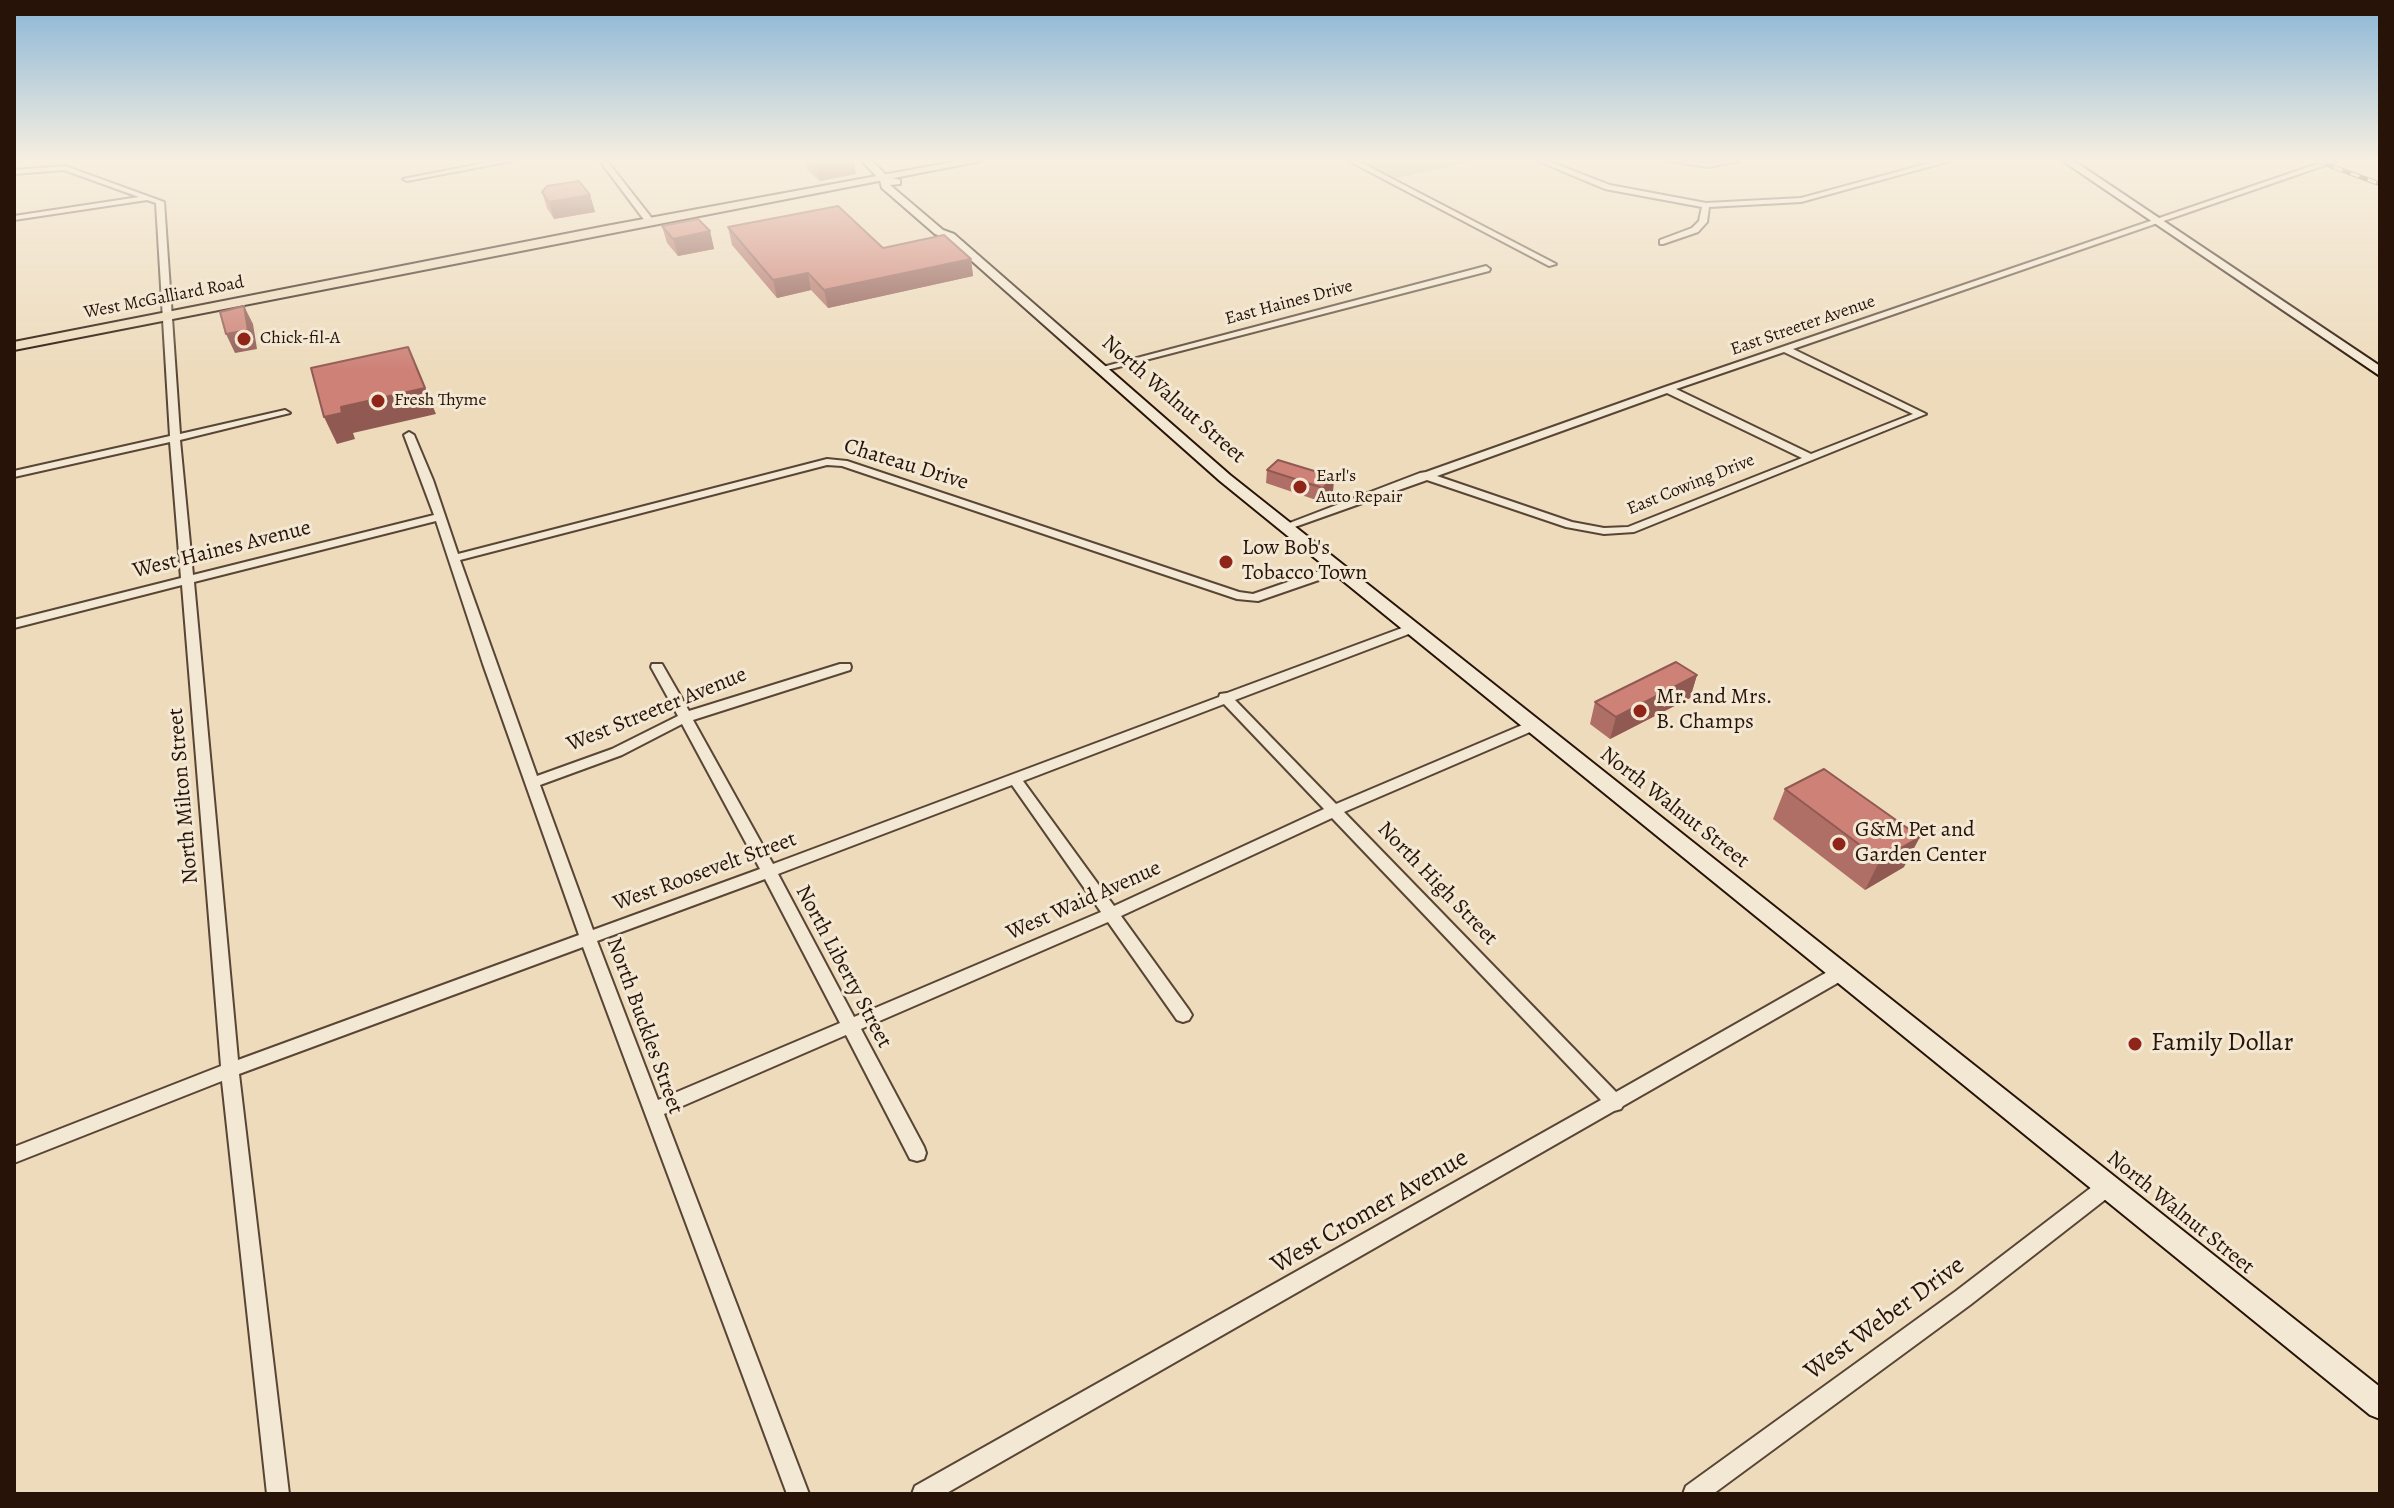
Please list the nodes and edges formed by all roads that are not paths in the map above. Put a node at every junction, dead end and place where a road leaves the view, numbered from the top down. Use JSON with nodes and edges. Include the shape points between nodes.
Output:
{"nodes":[{"id":1,"x":162,"y":231,"type":"edge"},
{"id":2,"x":622,"y":231,"type":"edge"},
{"id":3,"x":938,"y":231,"type":"edge"},
{"id":4,"x":1489,"y":231,"type":"edge"},
{"id":5,"x":1691,"y":231,"type":"edge"},
{"id":6,"x":2132,"y":231,"type":"edge"},
{"id":7,"x":2170,"y":231,"type":"edge"},
{"id":8,"x":1663,"y":242,"type":"dead end"},
{"id":9,"x":1552,"y":264,"type":"dead end"},
{"id":10,"x":1486,"y":269,"type":"dead end"},
{"id":11,"x":167,"y":316,"type":"junction"},
{"id":12,"x":14,"y":346,"type":"edge"},
{"id":13,"x":1785,"y":349,"type":"junction"},
{"id":14,"x":1100,"y":369,"type":"junction"},
{"id":15,"x":2380,"y":372,"type":"edge"},
{"id":16,"x":1668,"y":389,"type":"junction"},
{"id":17,"x":285,"y":413,"type":"dead end"},
{"id":18,"x":409,"y":435,"type":"dead end"},
{"id":19,"x":175,"y":437,"type":"junction"},
{"id":20,"x":1808,"y":457,"type":"junction"},
{"id":21,"x":14,"y":474,"type":"edge"},
{"id":22,"x":1424,"y":475,"type":"junction"},
{"id":23,"x":439,"y":517,"type":"junction"},
{"id":24,"x":1285,"y":527,"type":"junction"},
{"id":25,"x":455,"y":558,"type":"junction"},
{"id":26,"x":1338,"y":569,"type":"junction"},
{"id":27,"x":187,"y":580,"type":"junction"},
{"id":28,"x":14,"y":624,"type":"edge"},
{"id":29,"x":1410,"y":629,"type":"junction"},
{"id":30,"x":657,"y":667,"type":"dead end"},
{"id":31,"x":845,"y":667,"type":"dead end"},
{"id":32,"x":1225,"y":697,"type":"junction"},
{"id":33,"x":683,"y":718,"type":"junction"},
{"id":34,"x":1532,"y":726,"type":"junction"},
{"id":35,"x":1014,"y":778,"type":"junction"},
{"id":36,"x":532,"y":783,"type":"junction"},
{"id":37,"x":1336,"y":810,"type":"junction"},
{"id":38,"x":768,"y":872,"type":"junction"},
{"id":39,"x":1111,"y":914,"type":"junction"},
{"id":40,"x":588,"y":938,"type":"junction"},
{"id":41,"x":1842,"y":972,"type":"junction"},
{"id":42,"x":1183,"y":1015,"type":"dead end"},
{"id":43,"x":848,"y":1026,"type":"junction"},
{"id":44,"x":230,"y":1070,"type":"junction"},
{"id":45,"x":1615,"y":1103,"type":"junction"},
{"id":46,"x":652,"y":1111,"type":"junction"},
{"id":47,"x":917,"y":1153,"type":"dead end"},
{"id":48,"x":14,"y":1155,"type":"edge"},
{"id":49,"x":2108,"y":1186,"type":"junction"},
{"id":50,"x":2380,"y":1405,"type":"edge"},
{"id":51,"x":278,"y":1494,"type":"edge"},
{"id":52,"x":798,"y":1494,"type":"edge"},
{"id":53,"x":923,"y":1494,"type":"edge"},
{"id":54,"x":1694,"y":1494,"type":"edge"}],
"edges":[{"from":1,"to":11,"type":"street","name":"North Milton Street"},
{"from":2,"to":11,"type":"main road","name":"West McGalliard Road"},
{"from":3,"to":14,"type":"main road","name":"North Walnut Street","via":[[950,236]]},
{"from":4,"to":9,"type":"street"},
{"from":5,"to":8,"type":"street"},
{"from":6,"to":13,"type":"street","name":"East Streeter Avenue"},
{"from":7,"to":15,"type":"main road"},
{"from":10,"to":14,"type":"street","name":"East Haines Drive"},
{"from":11,"to":12,"type":"main road","name":"West McGalliard Road"},
{"from":11,"to":19,"type":"street","name":"North Milton Street"},
{"from":13,"to":16,"type":"street","name":"East Streeter Avenue"},
{"from":13,"to":20,"type":"street","name":"East Cowing Drive","via":[[1921,414]]},
{"from":14,"to":24,"type":"main road","name":"North Walnut Street"},
{"from":16,"to":20,"type":"street"},
{"from":16,"to":22,"type":"street","name":"East Streeter Avenue"},
{"from":17,"to":19,"type":"street"},
{"from":18,"to":23,"type":"street","name":"North Buckles Street"},
{"from":19,"to":21,"type":"street"},
{"from":19,"to":27,"type":"street","name":"North Milton Street"},
{"from":20,"to":22,"type":"street","name":"East Cowing Drive","via":[[1622,531],[1570,525]]},
{"from":22,"to":24,"type":"street","name":"East Streeter Avenue"},
{"from":23,"to":25,"type":"street","name":"North Buckles Street"},
{"from":23,"to":27,"type":"street","name":"West Haines Avenue"},
{"from":24,"to":26,"type":"main road","name":"North Walnut Street"},
{"from":25,"to":26,"type":"street","name":"Chateau Drive","via":[[827,462],[1237,595],[1254,598]]},
{"from":25,"to":36,"type":"street","name":"North Buckles Street"},
{"from":26,"to":29,"type":"main road","name":"North Walnut Street"},
{"from":27,"to":28,"type":"street","name":"West Haines Avenue"},
{"from":27,"to":44,"type":"street","name":"North Milton Street"},
{"from":29,"to":32,"type":"street","name":"West Roosevelt Street"},
{"from":29,"to":34,"type":"main road","name":"North Walnut Street"},
{"from":30,"to":33,"type":"street","name":"North Liberty Street"},
{"from":31,"to":33,"type":"street","name":"West Streeter Avenue"},
{"from":32,"to":35,"type":"street","name":"West Roosevelt Street"},
{"from":32,"to":37,"type":"street","name":"North High Street"},
{"from":33,"to":36,"type":"street","name":"West Streeter Avenue","via":[[617,752]]},
{"from":33,"to":38,"type":"street","name":"North Liberty Street"},
{"from":34,"to":37,"type":"street","name":"West Waid Avenue"},
{"from":34,"to":41,"type":"main road","name":"North Walnut Street"},
{"from":35,"to":38,"type":"street","name":"West Roosevelt Street"},
{"from":35,"to":39,"type":"street"},
{"from":36,"to":40,"type":"street","name":"North Buckles Street"},
{"from":37,"to":39,"type":"street","name":"West Waid Avenue"},
{"from":37,"to":45,"type":"street","name":"North High Street"},
{"from":38,"to":40,"type":"street","name":"West Roosevelt Street"},
{"from":38,"to":43,"type":"street","name":"North Liberty Street"},
{"from":39,"to":42,"type":"street"},
{"from":39,"to":43,"type":"street","name":"West Waid Avenue"},
{"from":40,"to":44,"type":"street","name":"West Roosevelt Street"},
{"from":40,"to":46,"type":"street","name":"North Buckles Street"},
{"from":41,"to":45,"type":"street","name":"West Cromer Avenue"},
{"from":41,"to":49,"type":"main road","name":"North Walnut Street"},
{"from":43,"to":46,"type":"street","name":"West Waid Avenue"},
{"from":43,"to":47,"type":"street","name":"North Liberty Street"},
{"from":44,"to":48,"type":"street","name":"West Roosevelt Street"},
{"from":44,"to":51,"type":"street","name":"North Milton Street"},
{"from":45,"to":53,"type":"street","name":"West Cromer Avenue"},
{"from":46,"to":52,"type":"street","name":"North Buckles Street"},
{"from":49,"to":50,"type":"main road","name":"North Walnut Street"},
{"from":49,"to":54,"type":"street","name":"West Weber Drive"}]}
